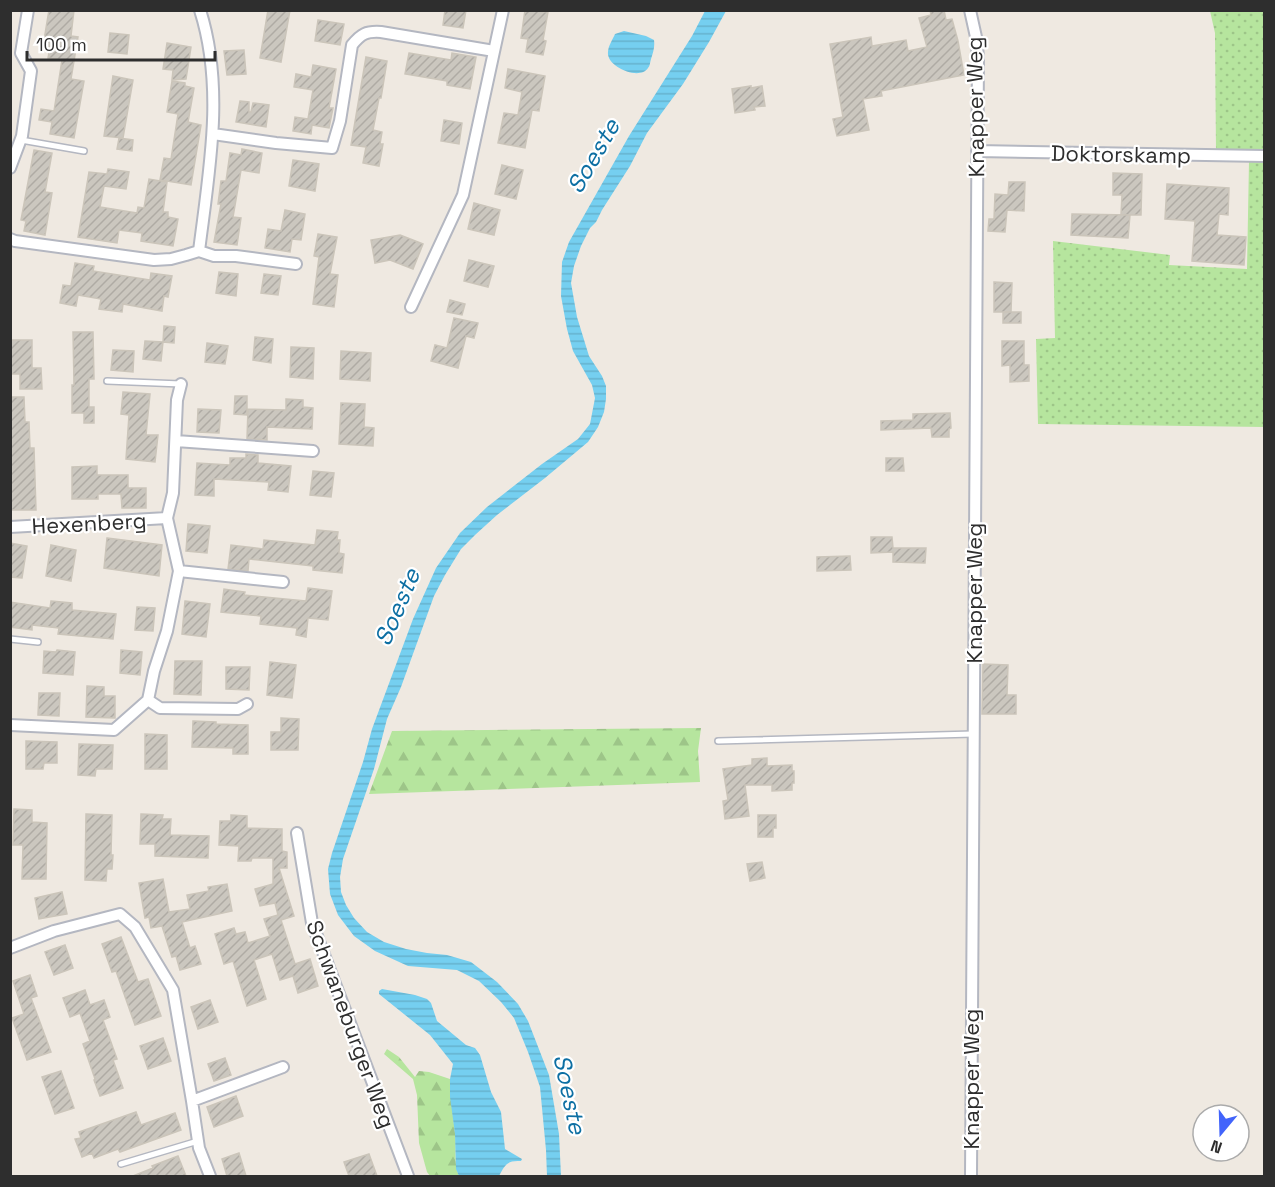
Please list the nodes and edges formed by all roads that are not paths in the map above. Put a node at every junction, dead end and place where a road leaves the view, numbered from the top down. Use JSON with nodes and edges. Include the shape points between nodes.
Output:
{"nodes":[{"id":1,"x":28,"y":10,"type":"edge"},
{"id":2,"x":200,"y":10,"type":"edge"},
{"id":3,"x":503,"y":10,"type":"edge"},
{"id":4,"x":970,"y":10,"type":"edge"},
{"id":5,"x":494,"y":51,"type":"junction"},
{"id":6,"x":213,"y":134,"type":"junction"},
{"id":7,"x":21,"y":140,"type":"junction"},
{"id":8,"x":977,"y":151,"type":"junction"},
{"id":9,"x":84,"y":152,"type":"dead end"},
{"id":10,"x":1264,"y":156,"type":"edge"},
{"id":11,"x":10,"y":168,"type":"edge"},
{"id":12,"x":10,"y":239,"type":"edge"},
{"id":13,"x":199,"y":251,"type":"junction"},
{"id":14,"x":296,"y":264,"type":"dead end"},
{"id":15,"x":411,"y":307,"type":"dead end"},
{"id":16,"x":107,"y":381,"type":"dead end"},
{"id":17,"x":181,"y":384,"type":"joint"},
{"id":18,"x":176,"y":441,"type":"junction"},
{"id":19,"x":314,"y":451,"type":"dead end"},
{"id":20,"x":167,"y":518,"type":"junction"},
{"id":21,"x":10,"y":527,"type":"edge"},
{"id":22,"x":179,"y":571,"type":"junction"},
{"id":23,"x":283,"y":582,"type":"dead end"},
{"id":24,"x":10,"y":639,"type":"edge"},
{"id":25,"x":38,"y":642,"type":"dead end"},
{"id":26,"x":148,"y":700,"type":"junction"},
{"id":27,"x":247,"y":704,"type":"dead end"},
{"id":28,"x":10,"y":725,"type":"edge"},
{"id":29,"x":973,"y":734,"type":"junction"},
{"id":30,"x":718,"y":741,"type":"dead end"},
{"id":31,"x":297,"y":833,"type":"dead end"},
{"id":32,"x":10,"y":948,"type":"edge"},
{"id":33,"x":283,"y":1067,"type":"dead end"},
{"id":34,"x":192,"y":1101,"type":"junction"},
{"id":35,"x":198,"y":1141,"type":"junction"},
{"id":36,"x":121,"y":1164,"type":"dead end"},
{"id":37,"x":210,"y":1176,"type":"edge"},
{"id":38,"x":408,"y":1176,"type":"edge"},
{"id":39,"x":971,"y":1176,"type":"edge"}],
"edges":[{"from":1,"to":7,"type":"street","via":[[21,53],[31,71]]},
{"from":2,"to":6,"type":"street","via":[[213,82]]},
{"from":3,"to":5,"type":"street"},
{"from":4,"to":8,"type":"street","name":"Knapper Weg","via":[[978,57]]},
{"from":5,"to":6,"type":"street","via":[[381,32],[360,35],[352,45],[332,148]]},
{"from":5,"to":15,"type":"street","via":[[463,195]]},
{"from":6,"to":13,"type":"street"},
{"from":7,"to":9,"type":"lane"},
{"from":7,"to":11,"type":"street"},
{"from":8,"to":10,"type":"street","name":"Doktorskamp"},
{"from":8,"to":29,"type":"street","name":"Knapper Weg"},
{"from":12,"to":13,"type":"street","via":[[154,260]]},
{"from":13,"to":14,"type":"street"},
{"from":16,"to":17,"type":"lane"},
{"from":17,"to":18,"type":"street"},
{"from":18,"to":19,"type":"street"},
{"from":18,"to":20,"type":"street","via":[[173,493]]},
{"from":20,"to":21,"type":"street","name":"Hexenberg"},
{"from":20,"to":22,"type":"street"},
{"from":22,"to":23,"type":"street"},
{"from":22,"to":26,"type":"street"},
{"from":24,"to":25,"type":"lane"},
{"from":26,"to":27,"type":"street","via":[[160,708],[238,710]]},
{"from":26,"to":28,"type":"street","via":[[114,730]]},
{"from":29,"to":30,"type":"lane"},
{"from":29,"to":39,"type":"street","name":"Knapper Weg"},
{"from":31,"to":38,"type":"street","name":"Schwaneburger Weg","via":[[312,923]]},
{"from":32,"to":34,"type":"street","via":[[54,931],[120,914],[135,927],[173,990]]},
{"from":33,"to":34,"type":"street"},
{"from":34,"to":35,"type":"street"},
{"from":35,"to":36,"type":"lane"},
{"from":35,"to":37,"type":"street"}]}
